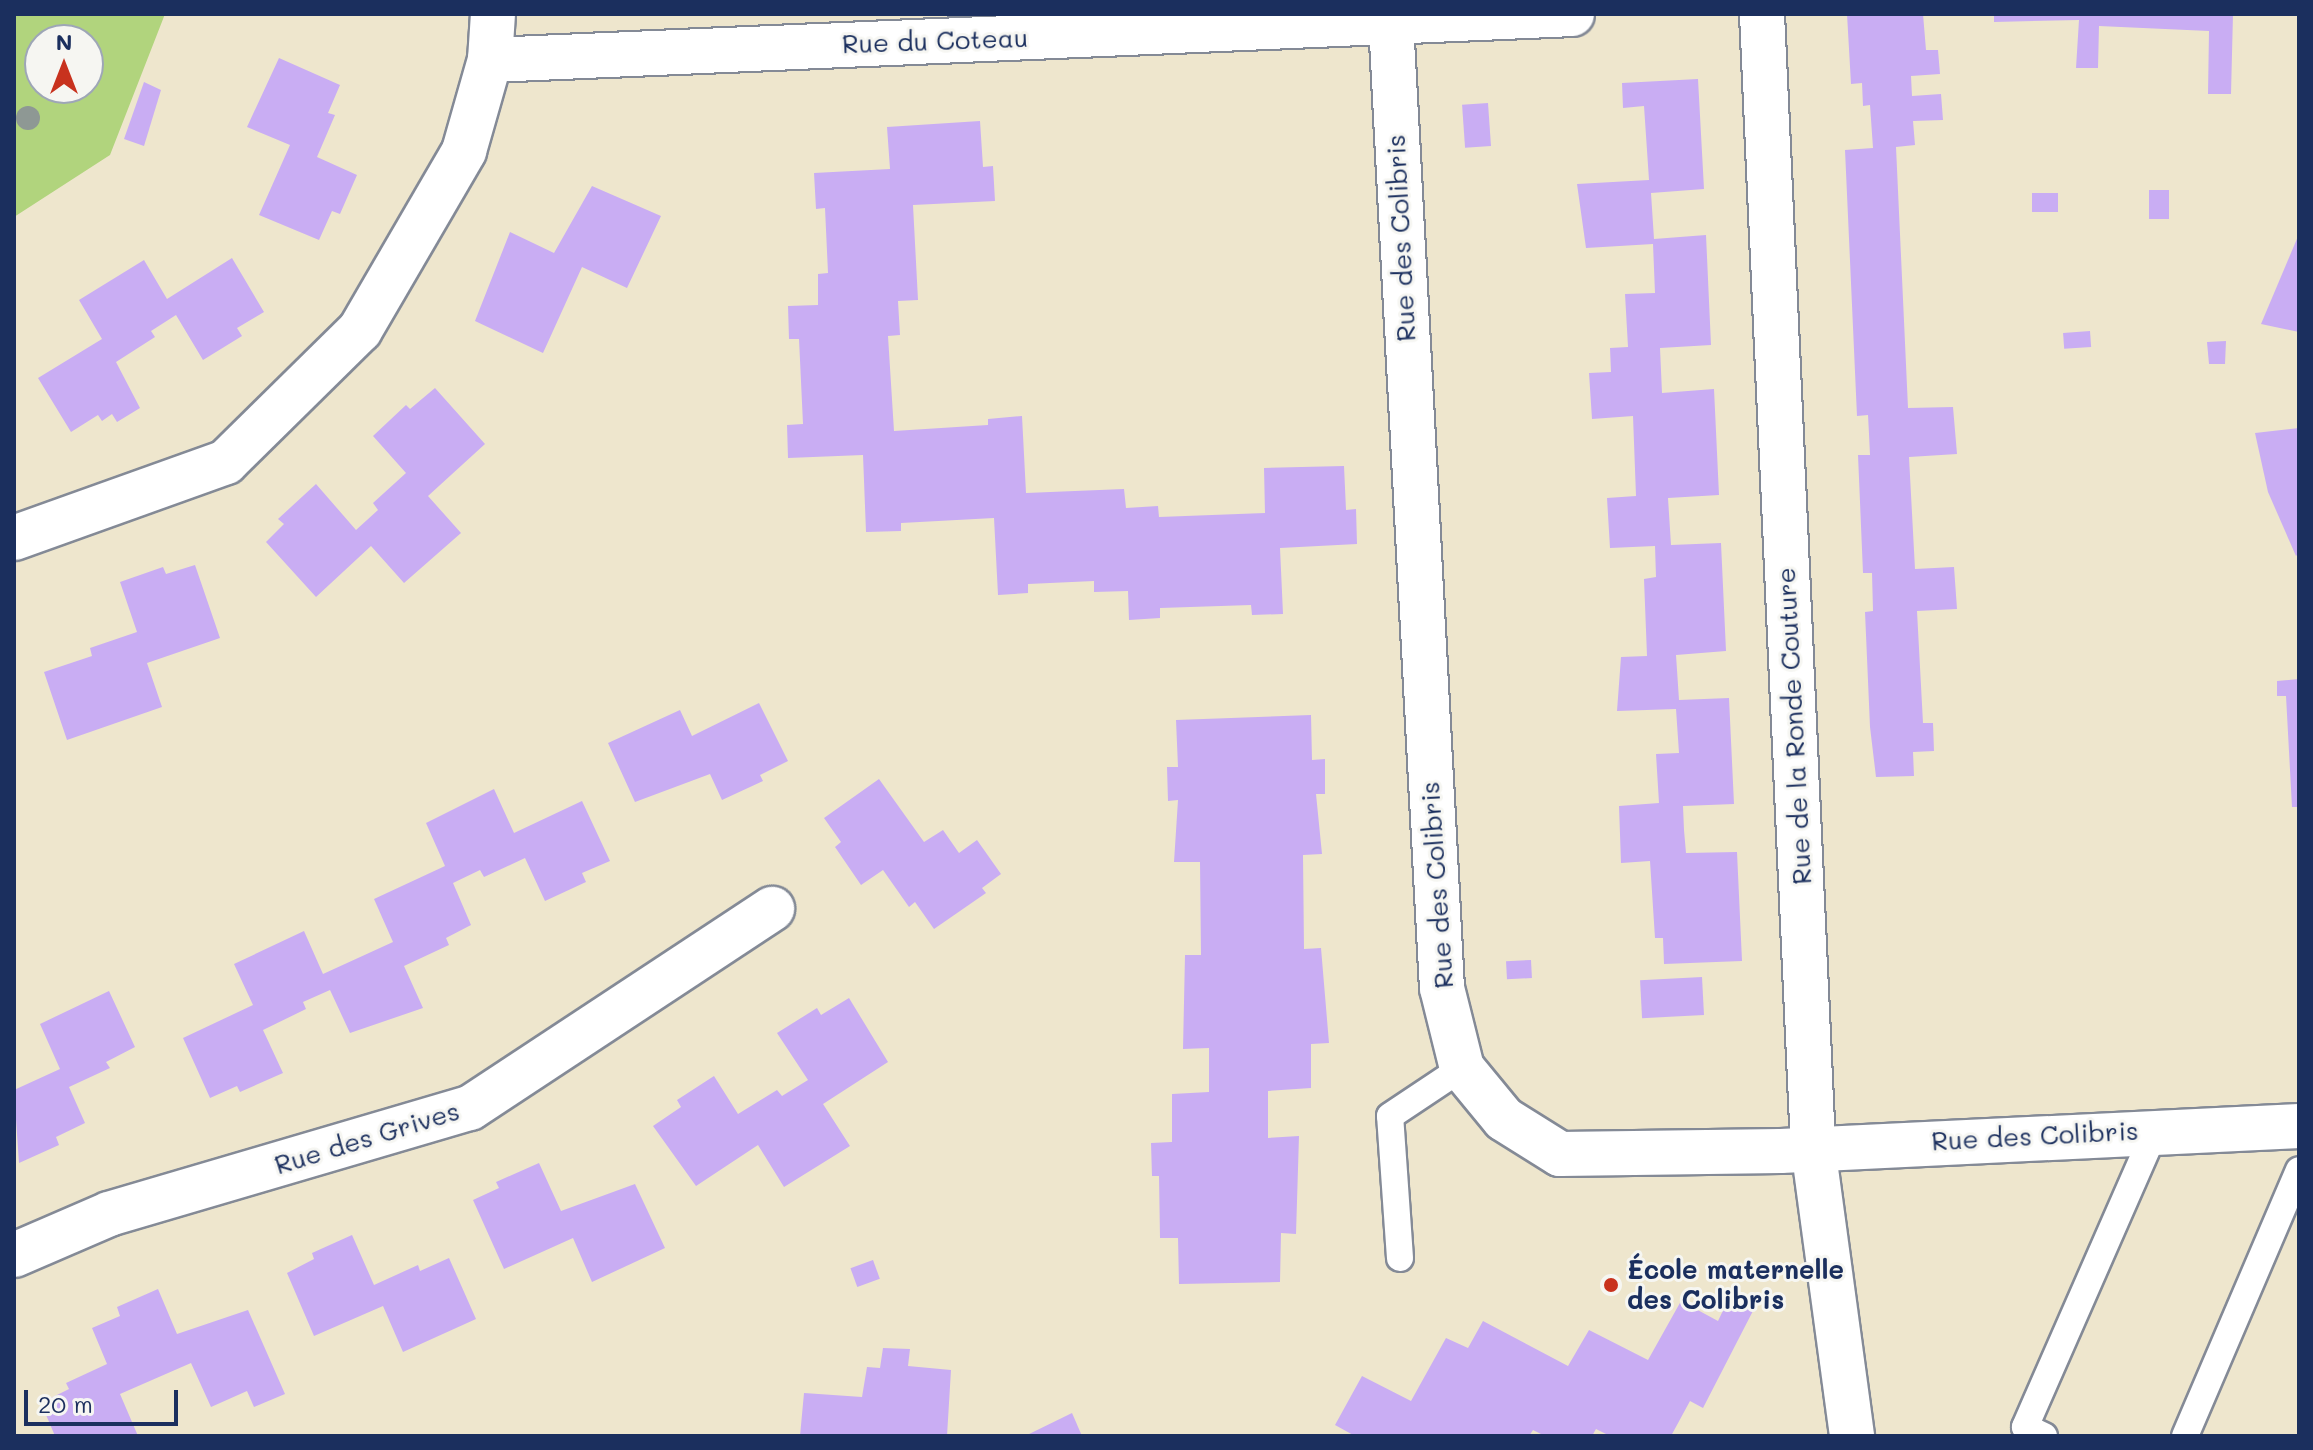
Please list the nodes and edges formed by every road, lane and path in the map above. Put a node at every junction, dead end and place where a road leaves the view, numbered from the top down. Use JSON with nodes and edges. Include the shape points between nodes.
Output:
{"nodes":[{"id":1,"x":493,"y":14,"type":"edge"},
{"id":2,"x":1572,"y":14,"type":"edge"},
{"id":3,"x":1762,"y":14,"type":"edge"},
{"id":4,"x":1391,"y":22,"type":"junction"},
{"id":5,"x":490,"y":60,"type":"junction"},
{"id":6,"x":14,"y":538,"type":"edge"},
{"id":7,"x":772,"y":909,"type":"dead end"},
{"id":8,"x":1462,"y":1068,"type":"junction"},
{"id":9,"x":2299,"y":1126,"type":"edge"},
{"id":10,"x":2155,"y":1131,"type":"junction"},
{"id":11,"x":1813,"y":1147,"type":"junction"},
{"id":12,"x":2299,"y":1170,"type":"edge"},
{"id":13,"x":14,"y":1255,"type":"edge"},
{"id":14,"x":1400,"y":1258,"type":"dead end"},
{"id":15,"x":1852,"y":1436,"type":"edge"},
{"id":16,"x":2044,"y":1436,"type":"edge"},
{"id":17,"x":2185,"y":1436,"type":"edge"}],
"edges":[{"from":1,"to":5,"type":"street"},
{"from":2,"to":4,"type":"street","name":"Rue du Coteau"},
{"from":3,"to":11,"type":"street","name":"Rue de la Ronde Couture"},
{"from":4,"to":5,"type":"street","name":"Rue du Coteau"},
{"from":4,"to":8,"type":"street","name":"Rue des Colibris","via":[[1442,988]]},
{"from":5,"to":6,"type":"street","via":[[464,151],[360,330],[226,462]]},
{"from":7,"to":13,"type":"street","name":"Rue des Grives","via":[[470,1108],[109,1214]]},
{"from":8,"to":11,"type":"street","name":"Rue des Colibris","via":[[1504,1119],[1560,1154]]},
{"from":8,"to":14,"type":"lane","via":[[1390,1116]]},
{"from":9,"to":10,"type":"street","name":"Rue des Colibris"},
{"from":10,"to":11,"type":"street","name":"Rue des Colibris"},
{"from":10,"to":16,"type":"lane","via":[[2025,1427]]},
{"from":11,"to":15,"type":"street","name":"Rue de la Ronde Couture"},
{"from":12,"to":17,"type":"lane"}]}
